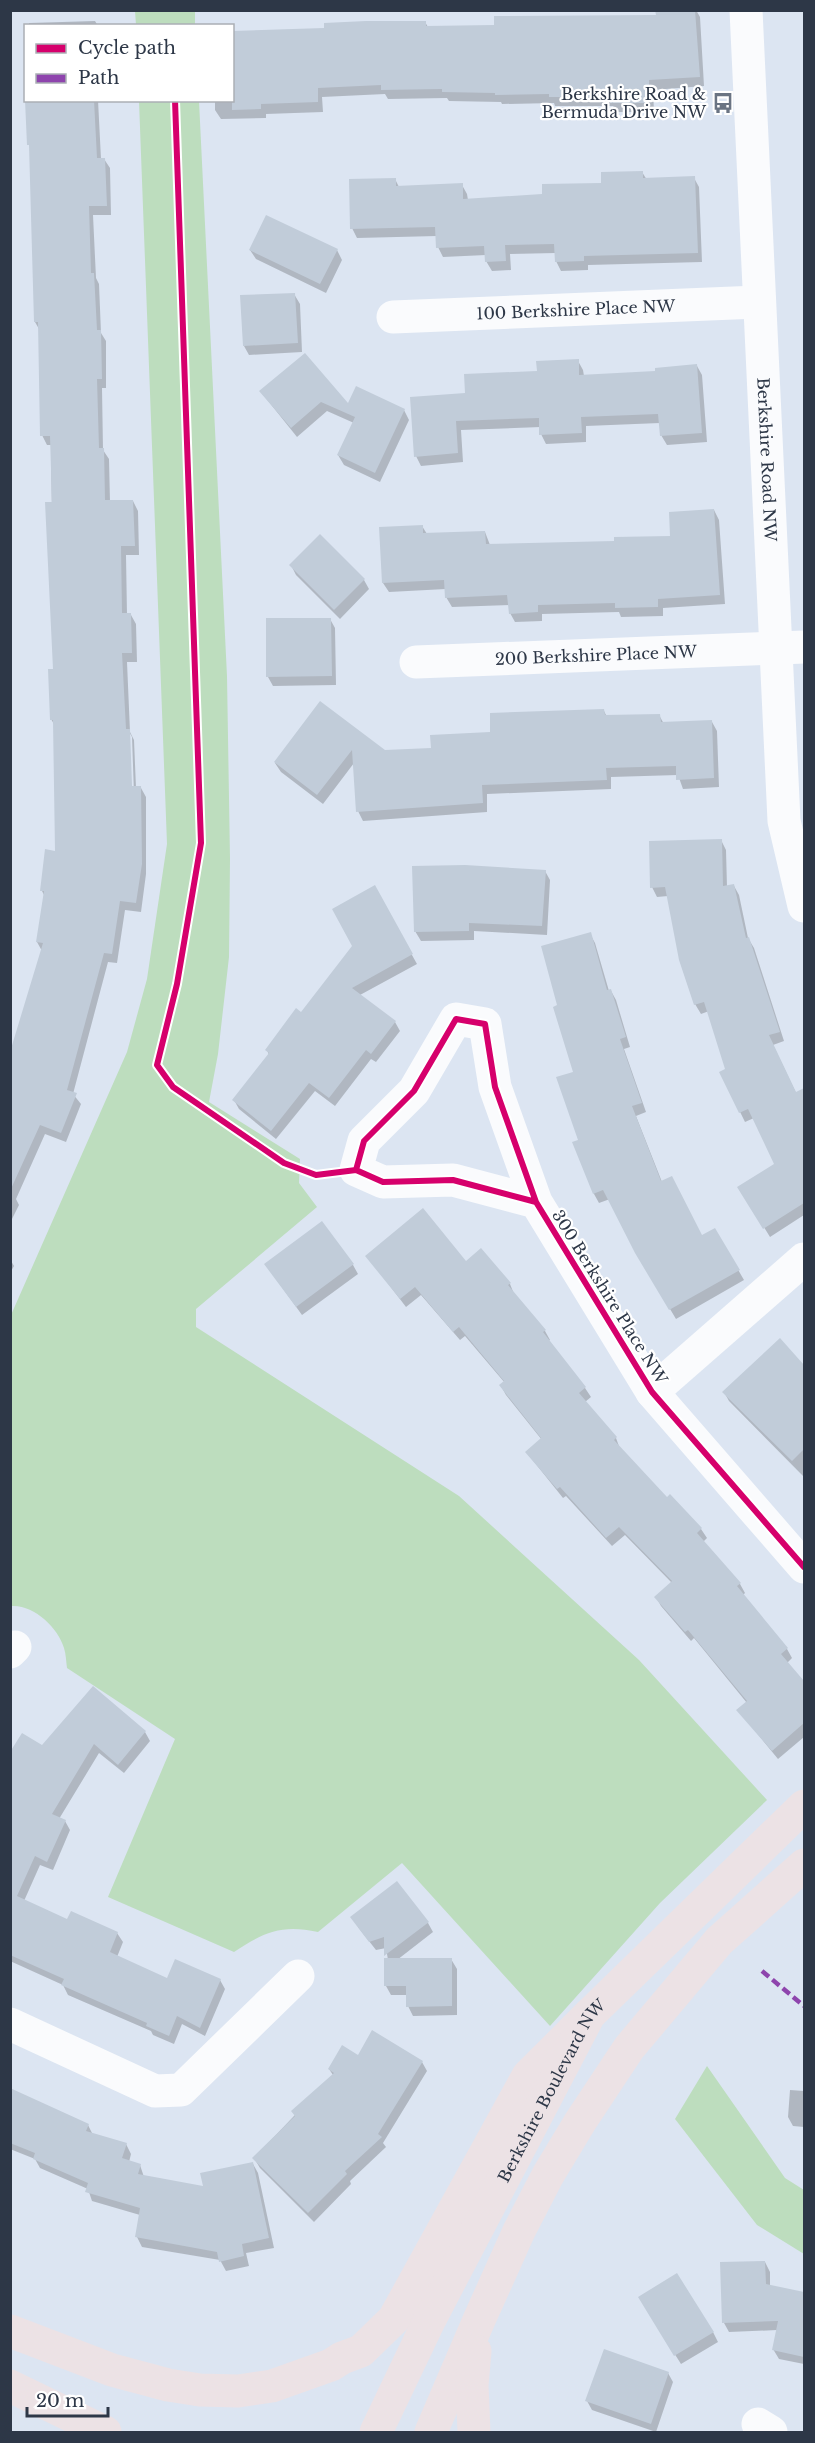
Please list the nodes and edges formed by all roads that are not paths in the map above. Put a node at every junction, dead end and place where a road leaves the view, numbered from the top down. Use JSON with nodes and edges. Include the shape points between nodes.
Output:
{"nodes":[{"id":1,"x":746,"y":10,"type":"edge"},
{"id":2,"x":758,"y":302,"type":"junction"},
{"id":3,"x":393,"y":317,"type":"dead end"},
{"id":4,"x":790,"y":648,"type":"edge"},
{"id":5,"x":416,"y":662,"type":"dead end"},
{"id":6,"x":804,"y":906,"type":"edge"},
{"id":7,"x":536,"y":1203,"type":"junction"},
{"id":8,"x":804,"y":1259,"type":"edge"},
{"id":9,"x":652,"y":1392,"type":"junction"},
{"id":10,"x":804,"y":1567,"type":"edge"},
{"id":11,"x":804,"y":1806,"type":"edge"},
{"id":12,"x":804,"y":1865,"type":"edge"},
{"id":13,"x":298,"y":1976,"type":"dead end"},
{"id":14,"x":589,"y":2015,"type":"junction"},
{"id":15,"x":10,"y":2024,"type":"edge"},
{"id":16,"x":478,"y":2320,"type":"junction"},
{"id":17,"x":10,"y":2331,"type":"edge"},
{"id":18,"x":10,"y":2386,"type":"edge"},
{"id":19,"x":105,"y":2433,"type":"edge"},
{"id":20,"x":376,"y":2433,"type":"edge"},
{"id":21,"x":431,"y":2433,"type":"edge"},
{"id":22,"x":474,"y":2433,"type":"edge"}],
"edges":[{"from":1,"to":2,"type":"street","name":"Berkshire Road NW"},
{"from":2,"to":3,"type":"street","name":"100 Berkshire Place NW"},
{"from":2,"to":4,"type":"street","name":"Berkshire Road NW"},
{"from":4,"to":5,"type":"street","name":"200 Berkshire Place NW"},
{"from":4,"to":6,"type":"street","name":"Berkshire Road NW","via":[[784,821]]},
{"from":7,"to":7,"type":"street","name":"300 Berkshire Place NW","via":[[495,1087],[485,1024],[456,1019],[414,1091],[364,1141],[356,1170],[383,1182],[453,1180]]},
{"from":7,"to":9,"type":"street","name":"300 Berkshire Place NW"},
{"from":8,"to":9,"type":"street","name":"300 Berkshire Place NW"},
{"from":9,"to":10,"type":"street","name":"300 Berkshire Place NW"},
{"from":11,"to":14,"type":"main road","name":"Berkshire Boulevard NW"},
{"from":12,"to":16,"type":"main road","via":[[719,1941],[629,2048],[548,2175]]},
{"from":13,"to":15,"type":"street","via":[[181,2090],[155,2091]]},
{"from":14,"to":17,"type":"main road","via":[[528,2076],[394,2319],[361,2351],[321,2370],[272,2386],[238,2391],[200,2390],[112,2370]]},
{"from":14,"to":20,"type":"main road","name":"Berkshire Boulevard NW","via":[[430,2319]]},
{"from":16,"to":21,"type":"main road"},
{"from":16,"to":22,"type":"main road","via":[[472,2385]]},
{"from":18,"to":19,"type":"main road"}]}
